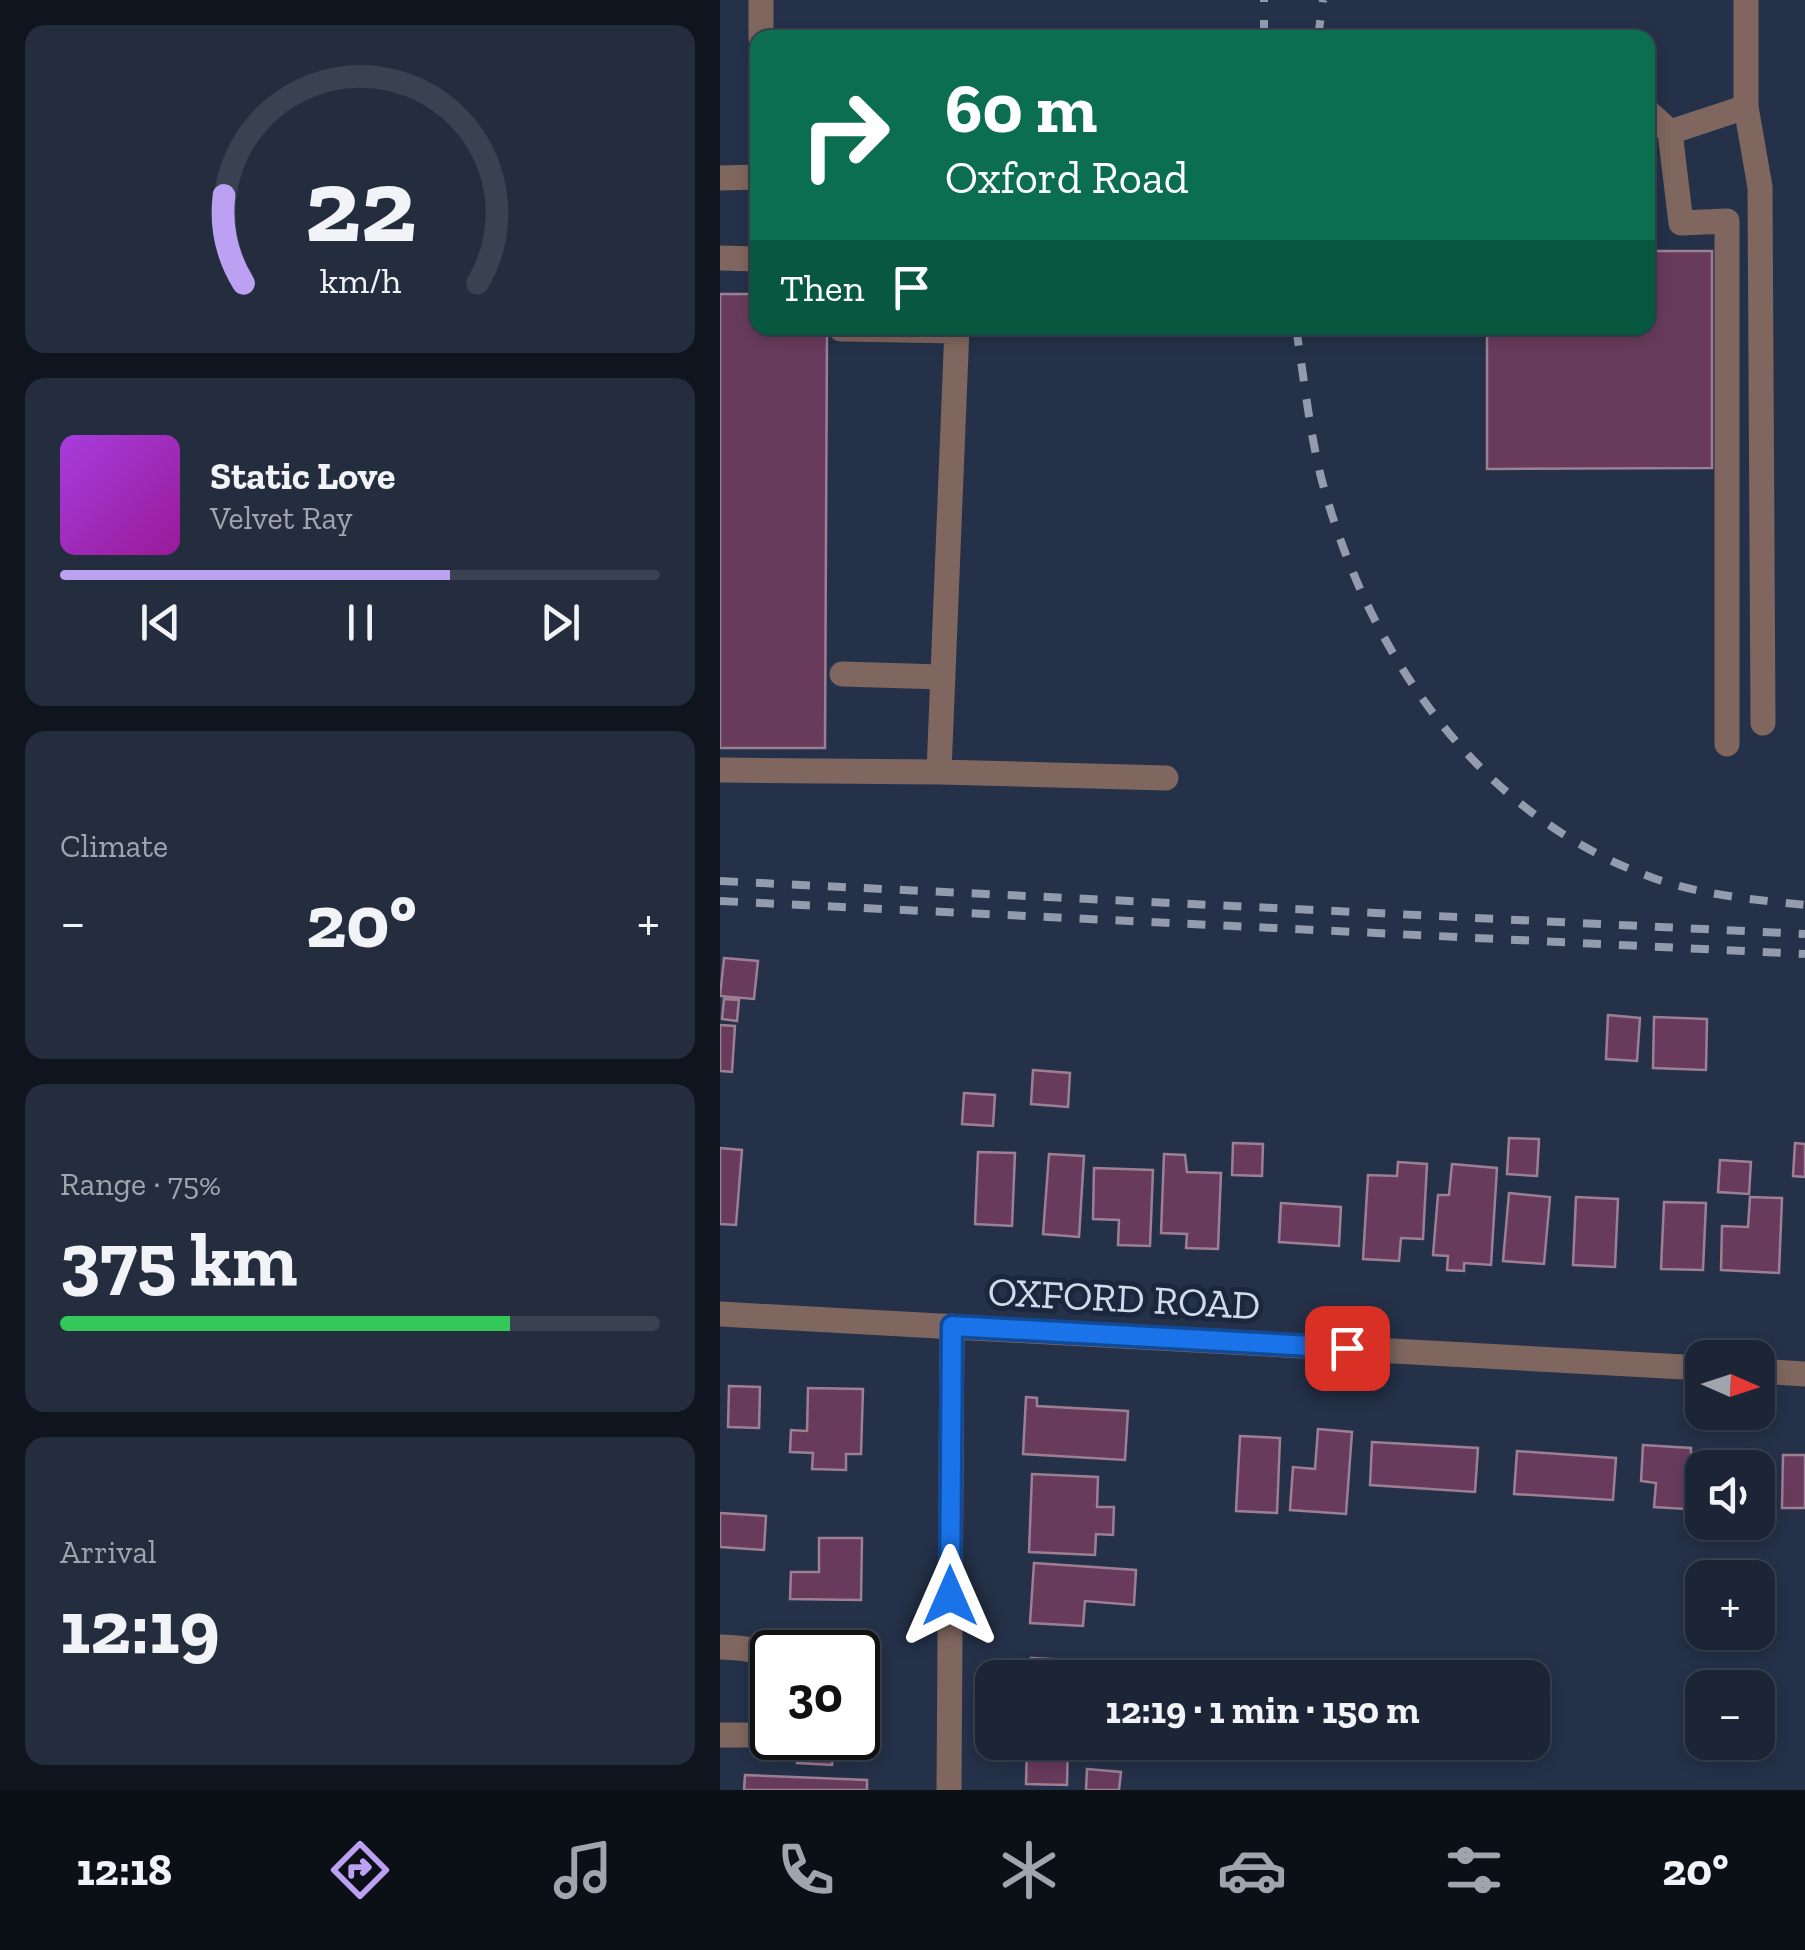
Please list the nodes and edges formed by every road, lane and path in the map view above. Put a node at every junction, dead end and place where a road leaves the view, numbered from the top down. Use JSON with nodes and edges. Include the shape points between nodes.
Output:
{"nodes":[{"id":1,"x":761,"y":0,"type":"edge"},
{"id":2,"x":1746,"y":0,"type":"edge"},
{"id":3,"x":761,"y":30,"type":"edge"},
{"id":4,"x":1746,"y":107,"type":"junction"},
{"id":5,"x":1655,"y":118,"type":"edge"},
{"id":6,"x":1670,"y":132,"type":"junction"},
{"id":7,"x":750,"y":177,"type":"edge"},
{"id":8,"x":720,"y":178,"type":"edge"},
{"id":9,"x":720,"y":258,"type":"edge"},
{"id":10,"x":750,"y":258,"type":"edge"},
{"id":11,"x":957,"y":335,"type":"edge"},
{"id":12,"x":842,"y":674,"type":"dead end"},
{"id":13,"x":942,"y":676,"type":"junction"},
{"id":14,"x":1763,"y":723,"type":"dead end"},
{"id":15,"x":1727,"y":744,"type":"dead end"},
{"id":16,"x":720,"y":770,"type":"edge"},
{"id":17,"x":938,"y":772,"type":"junction"},
{"id":18,"x":1166,"y":778,"type":"dead end"},
{"id":19,"x":720,"y":1314,"type":"edge"},
{"id":20,"x":952,"y":1326,"type":"junction"},
{"id":21,"x":1685,"y":1367,"type":"edge"},
{"id":22,"x":1775,"y":1372,"type":"edge"},
{"id":23,"x":1805,"y":1374,"type":"edge"},
{"id":24,"x":720,"y":1647,"type":"edge"},
{"id":25,"x":750,"y":1648,"type":"edge"},
{"id":26,"x":720,"y":1735,"type":"edge"},
{"id":27,"x":750,"y":1736,"type":"edge"},
{"id":28,"x":949,"y":1790,"type":"edge"}],
"edges":[{"from":1,"to":3,"type":"street"},
{"from":2,"to":4,"type":"street"},
{"from":4,"to":6,"type":"street"},
{"from":4,"to":14,"type":"street","via":[[1760,187]]},
{"from":5,"to":6,"type":"street"},
{"from":6,"to":15,"type":"street","via":[[1681,223],[1726,221]]},
{"from":7,"to":8,"type":"street"},
{"from":9,"to":10,"type":"street"},
{"from":11,"to":13,"type":"street"},
{"from":12,"to":13,"type":"street"},
{"from":13,"to":17,"type":"street"},
{"from":16,"to":17,"type":"street"},
{"from":17,"to":18,"type":"street"},
{"from":19,"to":20,"type":"street","name":"OXFORD ROAD"},
{"from":20,"to":21,"type":"street","name":"OXFORD ROAD"},
{"from":20,"to":28,"type":"street"},
{"from":22,"to":23,"type":"street"},
{"from":24,"to":25,"type":"street"},
{"from":26,"to":27,"type":"street"}]}
